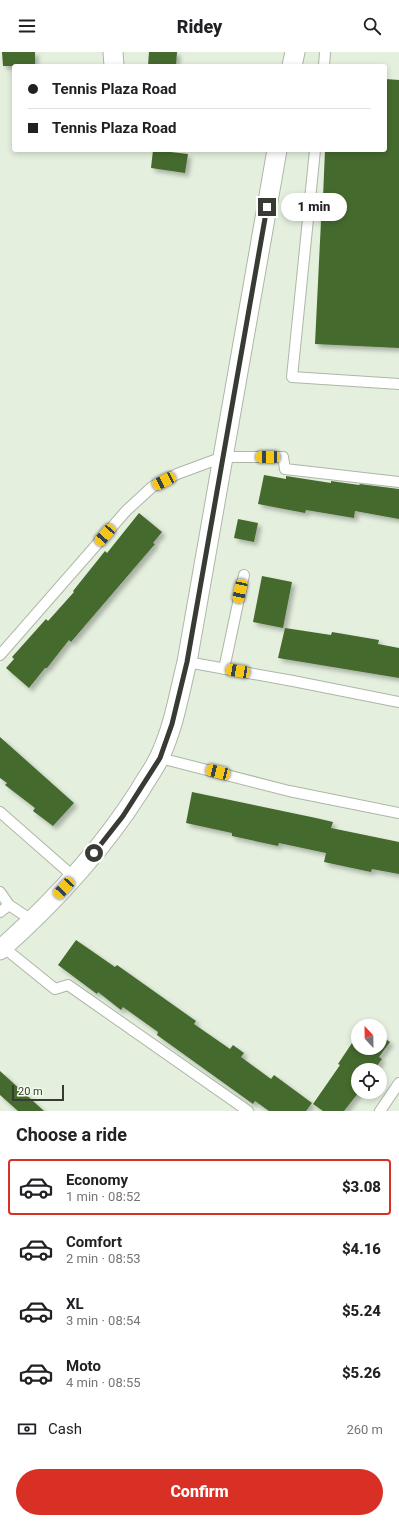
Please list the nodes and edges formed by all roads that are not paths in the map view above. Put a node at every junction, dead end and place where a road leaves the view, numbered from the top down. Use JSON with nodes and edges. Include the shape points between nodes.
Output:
{"nodes":[{"id":1,"x":113,"y":52,"type":"edge"},
{"id":2,"x":295,"y":52,"type":"edge"},
{"id":3,"x":325,"y":52,"type":"edge"},
{"id":4,"x":114,"y":64,"type":"edge"},
{"id":5,"x":292,"y":64,"type":"edge"},
{"id":6,"x":324,"y":64,"type":"edge"},
{"id":7,"x":277,"y":152,"type":"edge"},
{"id":8,"x":315,"y":152,"type":"edge"},
{"id":9,"x":399,"y":384,"type":"edge"},
{"id":10,"x":223,"y":457,"type":"junction"},
{"id":11,"x":399,"y":482,"type":"edge"},
{"id":12,"x":244,"y":575,"type":"dead end"},
{"id":13,"x":0,"y":655,"type":"edge"},
{"id":14,"x":187,"y":662,"type":"junction"},
{"id":15,"x":224,"y":669,"type":"junction"},
{"id":16,"x":399,"y":702,"type":"edge"},
{"id":17,"x":160,"y":758,"type":"junction"},
{"id":18,"x":0,"y":812,"type":"edge"},
{"id":19,"x":399,"y":813,"type":"edge"},
{"id":20,"x":74,"y":877,"type":"junction"},
{"id":21,"x":0,"y":892,"type":"edge"},
{"id":22,"x":8,"y":905,"type":"junction"},
{"id":23,"x":0,"y":912,"type":"edge"},
{"id":24,"x":33,"y":921,"type":"junction"},
{"id":25,"x":2,"y":949,"type":"edge"},
{"id":26,"x":399,"y":1083,"type":"edge"},
{"id":27,"x":248,"y":1111,"type":"edge"},
{"id":28,"x":380,"y":1111,"type":"edge"}],
"edges":[{"from":1,"to":4,"type":"street"},
{"from":2,"to":5,"type":"street"},
{"from":3,"to":6,"type":"lane"},
{"from":7,"to":10,"type":"street"},
{"from":8,"to":9,"type":"lane","via":[[292,377]]},
{"from":10,"to":11,"type":"lane","via":[[283,457],[285,469]]},
{"from":10,"to":13,"type":"lane","via":[[177,474],[152,487],[126,511]]},
{"from":10,"to":14,"type":"street"},
{"from":12,"to":15,"type":"lane"},
{"from":14,"to":15,"type":"lane"},
{"from":14,"to":17,"type":"street","via":[[172,724]]},
{"from":15,"to":16,"type":"lane"},
{"from":17,"to":19,"type":"lane","via":[[289,791]]},
{"from":17,"to":20,"type":"street","via":[[123,816]]},
{"from":18,"to":20,"type":"lane"},
{"from":20,"to":24,"type":"street"},
{"from":21,"to":22,"type":"lane"},
{"from":22,"to":23,"type":"lane"},
{"from":22,"to":24,"type":"lane"},
{"from":24,"to":25,"type":"street"},
{"from":25,"to":27,"type":"lane","via":[[55,989],[68,985]]},
{"from":26,"to":28,"type":"lane"}]}
